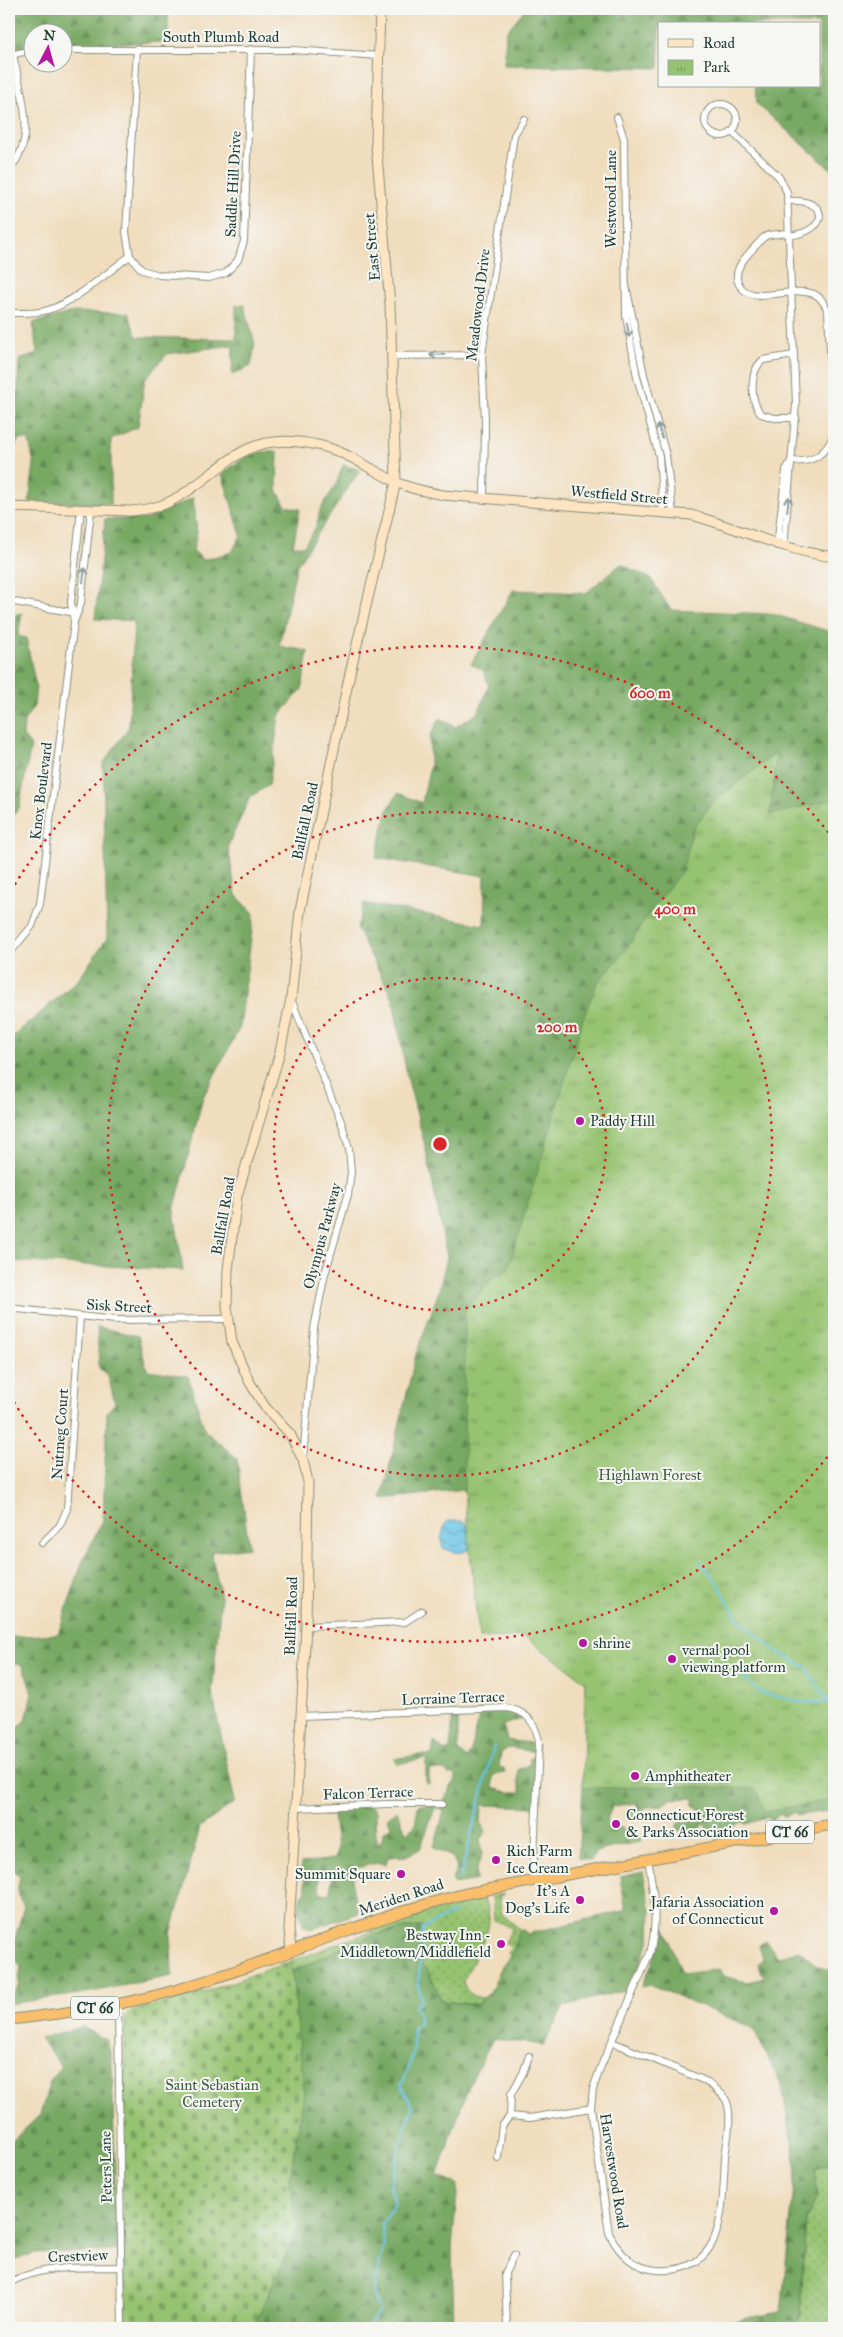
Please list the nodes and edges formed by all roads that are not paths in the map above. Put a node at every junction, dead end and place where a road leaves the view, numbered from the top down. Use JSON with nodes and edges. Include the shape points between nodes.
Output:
{"nodes":[{"id":1,"x":380,"y":9,"type":"edge"},
{"id":2,"x":137,"y":49,"type":"junction"},
{"id":3,"x":251,"y":49,"type":"junction"},
{"id":4,"x":72,"y":50,"type":"edge"},
{"id":5,"x":11,"y":55,"type":"edge"},
{"id":6,"x":379,"y":56,"type":"junction"},
{"id":7,"x":617,"y":117,"type":"dead end"},
{"id":8,"x":524,"y":119,"type":"dead end"},
{"id":9,"x":732,"y":132,"type":"junction"},
{"id":10,"x":9,"y":169,"type":"edge"},
{"id":11,"x":787,"y":201,"type":"junction"},
{"id":12,"x":789,"y":235,"type":"junction"},
{"id":13,"x":130,"y":256,"type":"junction"},
{"id":14,"x":791,"y":292,"type":"junction"},
{"id":15,"x":9,"y":312,"type":"edge"},
{"id":16,"x":482,"y":355,"type":"junction"},
{"id":17,"x":794,"y":355,"type":"junction"},
{"id":18,"x":393,"y":356,"type":"junction"},
{"id":19,"x":641,"y":376,"type":"junction"},
{"id":20,"x":796,"y":418,"type":"junction"},
{"id":21,"x":666,"y":455,"type":"junction"},
{"id":22,"x":658,"y":456,"type":"junction"},
{"id":23,"x":791,"y":461,"type":"junction"},
{"id":24,"x":396,"y":482,"type":"junction"},
{"id":25,"x":484,"y":497,"type":"junction"},
{"id":26,"x":9,"y":506,"type":"edge"},
{"id":27,"x":81,"y":509,"type":"junction"},
{"id":28,"x":92,"y":510,"type":"junction"},
{"id":29,"x":668,"y":512,"type":"junction"},
{"id":30,"x":780,"y":546,"type":"junction"},
{"id":31,"x":834,"y":557,"type":"edge"},
{"id":32,"x":9,"y":602,"type":"edge"},
{"id":33,"x":75,"y":613,"type":"junction"},
{"id":34,"x":9,"y":954,"type":"edge"},
{"id":35,"x":291,"y":999,"type":"junction"},
{"id":36,"x":9,"y":1308,"type":"edge"},
{"id":37,"x":80,"y":1317,"type":"junction"},
{"id":38,"x":228,"y":1320,"type":"junction"},
{"id":39,"x":303,"y":1460,"type":"junction"},
{"id":40,"x":42,"y":1543,"type":"dead end"},
{"id":41,"x":422,"y":1611,"type":"dead end"},
{"id":42,"x":306,"y":1626,"type":"junction"},
{"id":43,"x":300,"y":1716,"type":"junction"},
{"id":44,"x":442,"y":1804,"type":"dead end"},
{"id":45,"x":296,"y":1808,"type":"junction"},
{"id":46,"x":834,"y":1824,"type":"edge"},
{"id":47,"x":648,"y":1858,"type":"junction"},
{"id":48,"x":533,"y":1880,"type":"junction"},
{"id":49,"x":291,"y":1950,"type":"junction"},
{"id":50,"x":118,"y":2004,"type":"junction"},
{"id":51,"x":9,"y":2020,"type":"edge"},
{"id":52,"x":612,"y":2042,"type":"junction"},
{"id":53,"x":529,"y":2056,"type":"dead end"},
{"id":54,"x":591,"y":2108,"type":"junction"},
{"id":55,"x":510,"y":2116,"type":"junction"},
{"id":56,"x":498,"y":2158,"type":"dead end"},
{"id":57,"x":514,"y":2255,"type":"dead end"},
{"id":58,"x":121,"y":2267,"type":"junction"},
{"id":59,"x":9,"y":2283,"type":"edge"},
{"id":60,"x":122,"y":2328,"type":"edge"},
{"id":61,"x":507,"y":2328,"type":"edge"}],
"edges":[{"from":1,"to":6,"type":"main road","name":"East Street"},
{"from":2,"to":3,"type":"street","name":"South Plumb Road"},
{"from":2,"to":4,"type":"street","name":"South Plumb Road"},
{"from":2,"to":13,"type":"street","via":[[126,232]]},
{"from":3,"to":6,"type":"street","name":"South Plumb Road"},
{"from":3,"to":13,"type":"street","name":"Saddle Hill Drive","via":[[244,240],[238,260],[226,273],[209,278],[159,275],[142,270]]},
{"from":5,"to":10,"type":"street","via":[[25,140],[18,160]]},
{"from":6,"to":18,"type":"main road","name":"East Street","via":[[376,144]]},
{"from":7,"to":19,"type":"street","name":"Westwood Lane","via":[[624,139],[626,316]]},
{"from":8,"to":16,"type":"street","name":"Meadowood Drive","via":[[514,136]]},
{"from":9,"to":9,"type":"street","via":[[737,123],[732,108],[717,105],[708,110],[705,120],[708,130],[717,136]]},
{"from":9,"to":11,"type":"street","via":[[783,182]]},
{"from":11,"to":12,"type":"street"},
{"from":11,"to":12,"type":"street","via":[[813,204],[820,218],[811,231]]},
{"from":12,"to":14,"type":"street"},
{"from":12,"to":14,"type":"street","via":[[763,238],[736,273],[742,290],[752,295]]},
{"from":13,"to":15,"type":"street","via":[[64,303],[29,314]]},
{"from":14,"to":17,"type":"street"},
{"from":14,"to":23,"type":"street","via":[[813,293],[825,303],[828,311],[834,426],[831,441],[820,455],[803,463]]},
{"from":16,"to":18,"type":"street","one_way":true},
{"from":16,"to":25,"type":"street","name":"Meadowood Drive"},
{"from":17,"to":20,"type":"street"},
{"from":17,"to":20,"type":"street","via":[[763,360],[754,371],[753,380],[754,402],[761,414]]},
{"from":18,"to":24,"type":"main road","name":"East Street"},
{"from":21,"to":19,"type":"street","name":"Westwood Lane","one_way":true},
{"from":19,"to":22,"type":"street","name":"Westwood Lane"},
{"from":20,"to":23,"type":"street"},
{"from":21,"to":22,"type":"street"},
{"from":21,"to":29,"type":"street","name":"Westwood Lane"},
{"from":22,"to":29,"type":"street","name":"Westwood Lane"},
{"from":23,"to":30,"type":"street","via":[[786,470]]},
{"from":24,"to":25,"type":"main road","name":"Westfield Street","via":[[429,493]]},
{"from":24,"to":28,"type":"main road","name":"Westfield Street","via":[[341,451],[297,441],[276,442],[231,456],[187,491],[160,506],[131,511]]},
{"from":24,"to":35,"type":"main road","name":"Ballfall Road","via":[[350,674],[300,911]]},
{"from":25,"to":29,"type":"main road","name":"Westfield Street"},
{"from":26,"to":27,"type":"main road","name":"Westfield Street"},
{"from":27,"to":28,"type":"main road","name":"Westfield Street"},
{"from":27,"to":33,"type":"street","name":"Knox Boulevard","via":[[71,602]]},
{"from":33,"to":28,"type":"street","name":"Knox Boulevard","one_way":true,"via":[[81,603]]},
{"from":29,"to":30,"type":"main road","name":"Westfield Street","via":[[717,522]]},
{"from":30,"to":31,"type":"main road","name":"Westfield Street"},
{"from":32,"to":33,"type":"street"},
{"from":33,"to":34,"type":"street","name":"Knox Boulevard","via":[[40,904],[32,926]]},
{"from":35,"to":38,"type":"main road","name":"Ballfall Road","via":[[280,1052],[237,1196],[228,1270]]},
{"from":35,"to":39,"type":"street","name":"Olympus Parkway","via":[[342,1124],[351,1172],[314,1328]]},
{"from":36,"to":37,"type":"street","name":"Sisk Street"},
{"from":37,"to":38,"type":"street","name":"Sisk Street","via":[[146,1321]]},
{"from":37,"to":40,"type":"street","name":"Nutmeg Court","via":[[67,1509],[60,1525]]},
{"from":38,"to":39,"type":"main road","name":"Ballfall Road","via":[[232,1342],[249,1381],[264,1407],[290,1434]]},
{"from":39,"to":42,"type":"main road","name":"Ballfall Road","via":[[308,1482]]},
{"from":41,"to":42,"type":"street","via":[[405,1622]]},
{"from":42,"to":43,"type":"main road","name":"Ballfall Road"},
{"from":43,"to":45,"type":"main road","name":"Ballfall Road"},
{"from":43,"to":48,"type":"street","name":"Lorraine Terrace","via":[[506,1708],[524,1713],[533,1722],[540,1740]]},
{"from":44,"to":45,"type":"street","name":"Falcon Terrace"},
{"from":45,"to":49,"type":"main road","name":"Ballfall Road","via":[[289,1929]]},
{"from":46,"to":47,"type":"highway","name":"Meriden Road","number":"CT 66"},
{"from":47,"to":48,"type":"highway","name":"Meriden Road","number":"CT 66"},
{"from":47,"to":52,"type":"street","via":[[656,1912],[654,1938]]},
{"from":48,"to":49,"type":"highway","name":"Meriden Road","number":"CT 66","via":[[423,1904]]},
{"from":49,"to":50,"type":"highway","name":"Meriden Road","number":"CT 66","via":[[175,1990]]},
{"from":50,"to":51,"type":"highway","name":"Meriden Road","number":"CT 66"},
{"from":50,"to":58,"type":"street","name":"Peters Lane"},
{"from":52,"to":54,"type":"street","name":"Harvestwood Road","via":[[593,2089]]},
{"from":52,"to":54,"type":"street","name":"Harvestwood Road","via":[[703,2080],[716,2088],[726,2101],[728,2120],[718,2234],[707,2251],[691,2265],[670,2271],[651,2270],[632,2262],[617,2250],[609,2233]]},
{"from":53,"to":55,"type":"street","via":[[511,2094]]},
{"from":54,"to":55,"type":"street","via":[[530,2118]]},
{"from":55,"to":56,"type":"street","via":[[502,2126]]},
{"from":57,"to":61,"type":"street","via":[[505,2273]]},
{"from":58,"to":59,"type":"street","name":"Crestview","via":[[45,2269]]},
{"from":58,"to":60,"type":"street","name":"Peters Lane"}]}
